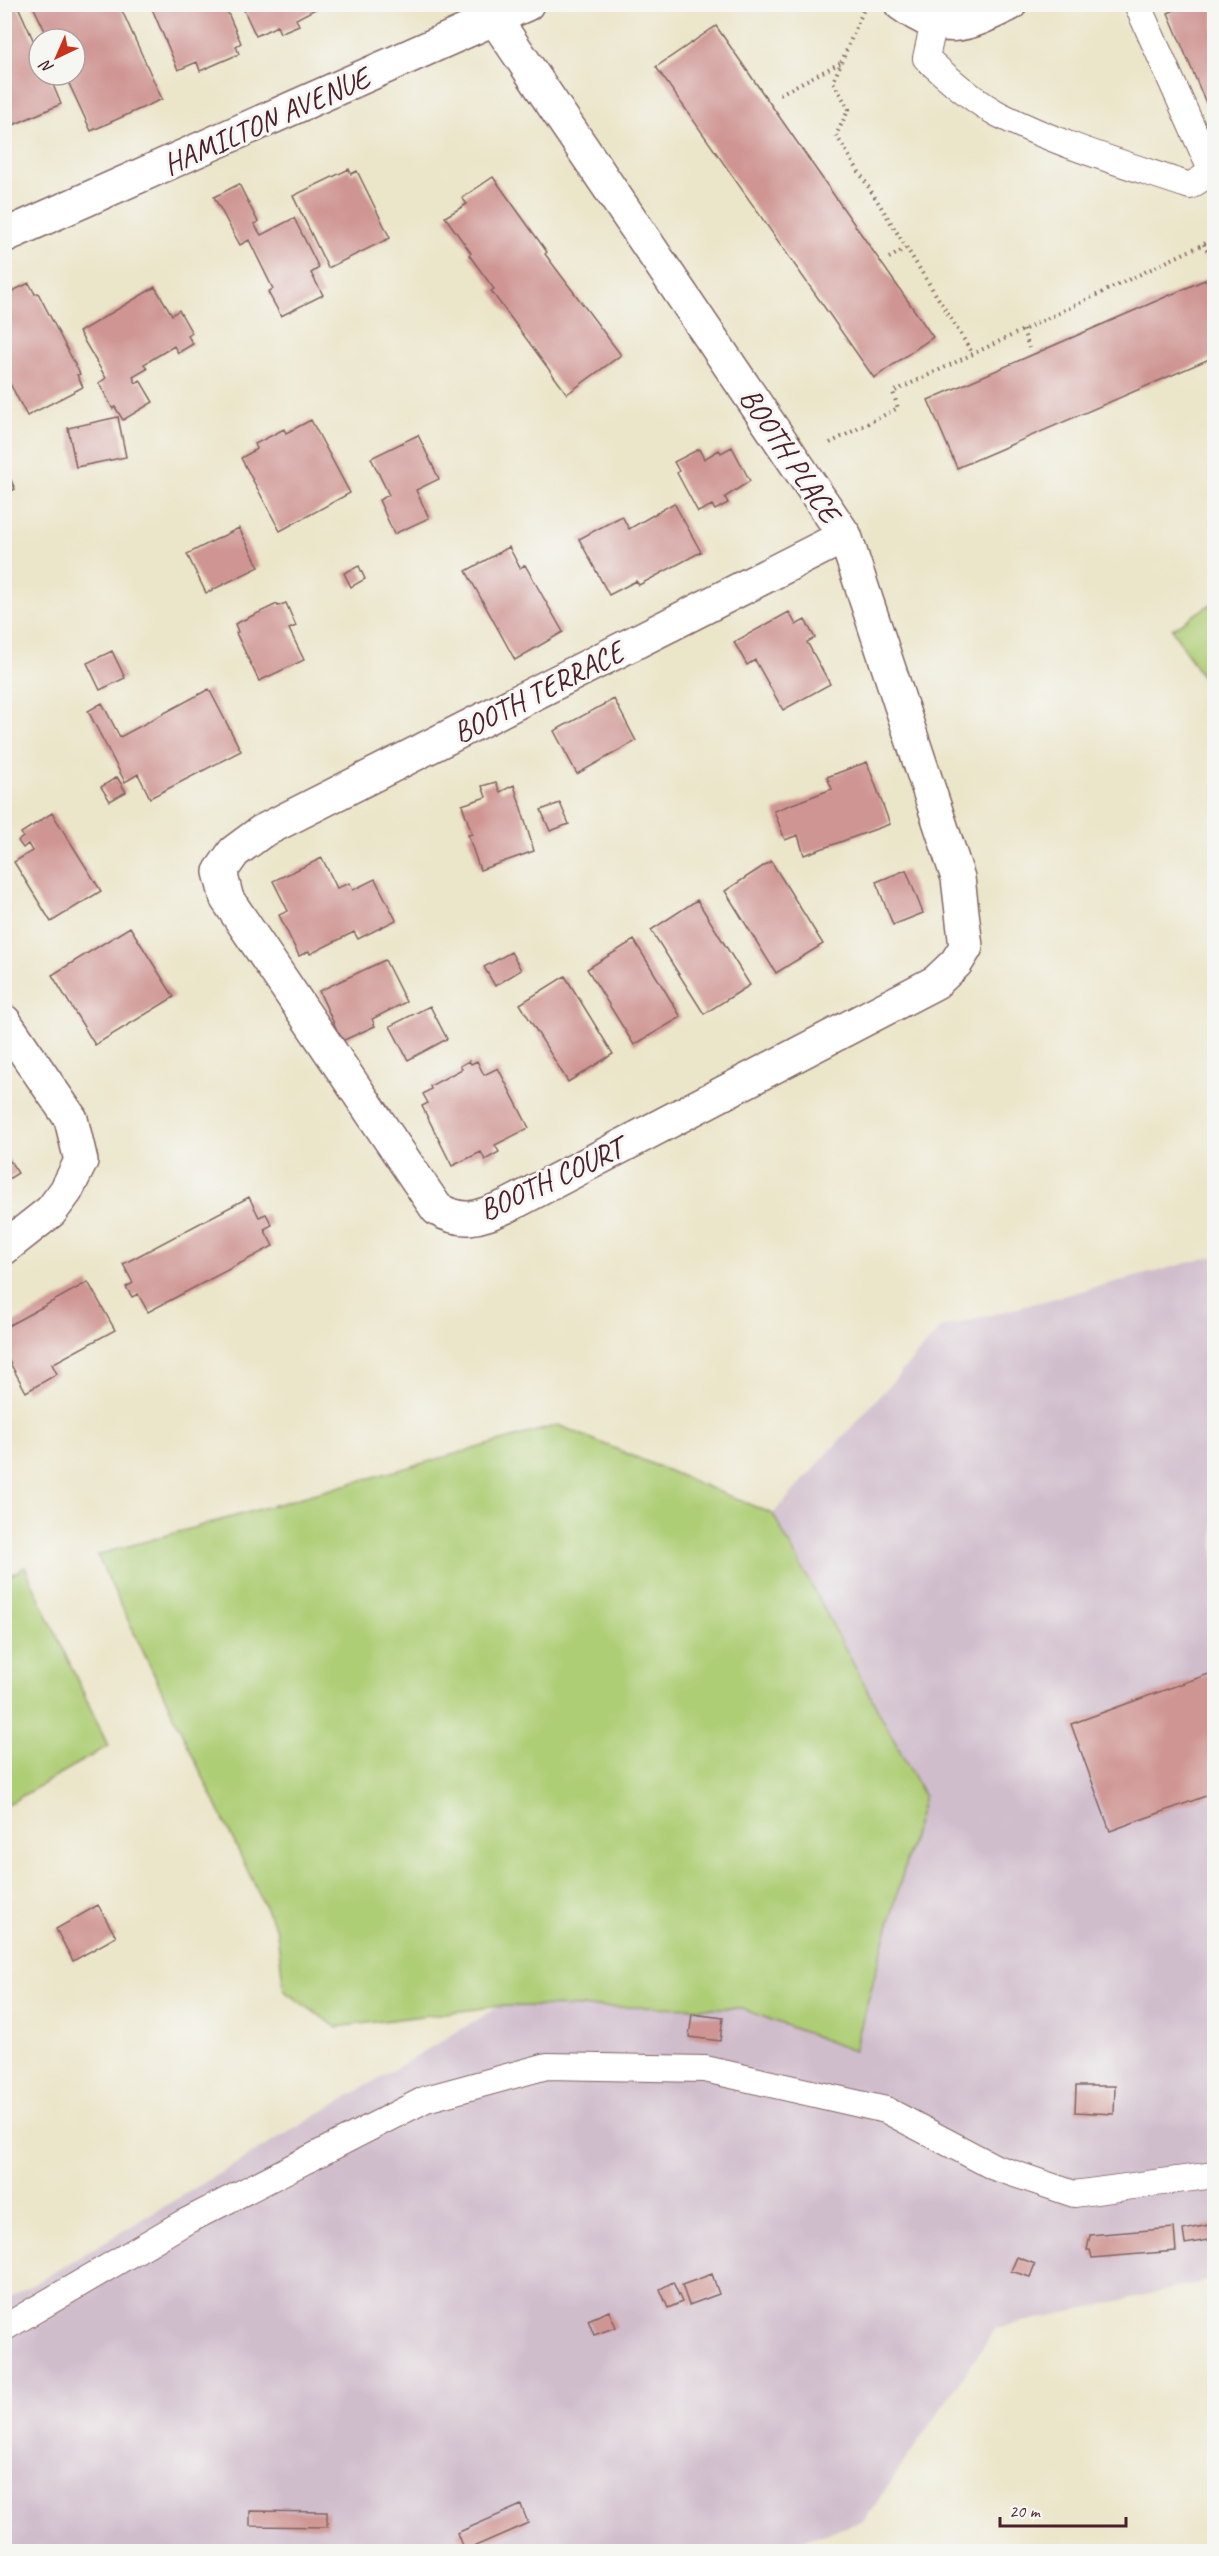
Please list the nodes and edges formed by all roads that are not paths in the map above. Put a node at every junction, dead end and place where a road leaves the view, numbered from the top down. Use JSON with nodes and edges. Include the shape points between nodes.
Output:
{"nodes":[{"id":1,"x":527,"y":4,"type":"edge"},
{"id":2,"x":901,"y":4,"type":"edge"},
{"id":3,"x":1010,"y":4,"type":"edge"},
{"id":4,"x":1137,"y":4,"type":"edge"},
{"id":5,"x":495,"y":19,"type":"junction"},
{"id":6,"x":934,"y":22,"type":"junction"},
{"id":7,"x":4,"y":236,"type":"edge"},
{"id":8,"x":845,"y":536,"type":"junction"},
{"id":9,"x":234,"y":852,"type":"joint"},
{"id":10,"x":966,"y":947,"type":"joint"},
{"id":11,"x":4,"y":1021,"type":"edge"},
{"id":12,"x":4,"y":1248,"type":"edge"},
{"id":13,"x":1215,"y":2175,"type":"edge"},
{"id":14,"x":4,"y":2328,"type":"edge"}],
"edges":[{"from":1,"to":5,"type":"street","name":"HAMILTON AVENUE"},
{"from":2,"to":6,"type":"street","via":[[918,17]]},
{"from":3,"to":6,"type":"street","via":[[972,23]]},
{"from":4,"to":6,"type":"lane","via":[[1212,172],[1190,186],[1070,146],[997,113],[957,87],[926,58]]},
{"from":5,"to":7,"type":"street","name":"HAMILTON AVENUE"},
{"from":5,"to":8,"type":"street","name":"BOOTH PLACE"},
{"from":8,"to":9,"type":"street","name":"BOOTH TERRACE","via":[[261,831]]},
{"from":8,"to":10,"type":"street","name":"BOOTH PLACE","via":[[958,878]]},
{"from":9,"to":10,"type":"street","name":"BOOTH COURT","via":[[220,872],[227,899],[437,1209],[452,1217],[477,1219],[507,1206],[903,1001],[936,982]]},
{"from":11,"to":12,"type":"street","via":[[70,1119],[81,1161],[51,1211]]},
{"from":13,"to":14,"type":"lane","via":[[1074,2194],[994,2167],[886,2110],[705,2069],[548,2066],[426,2099],[183,2223]]}]}
